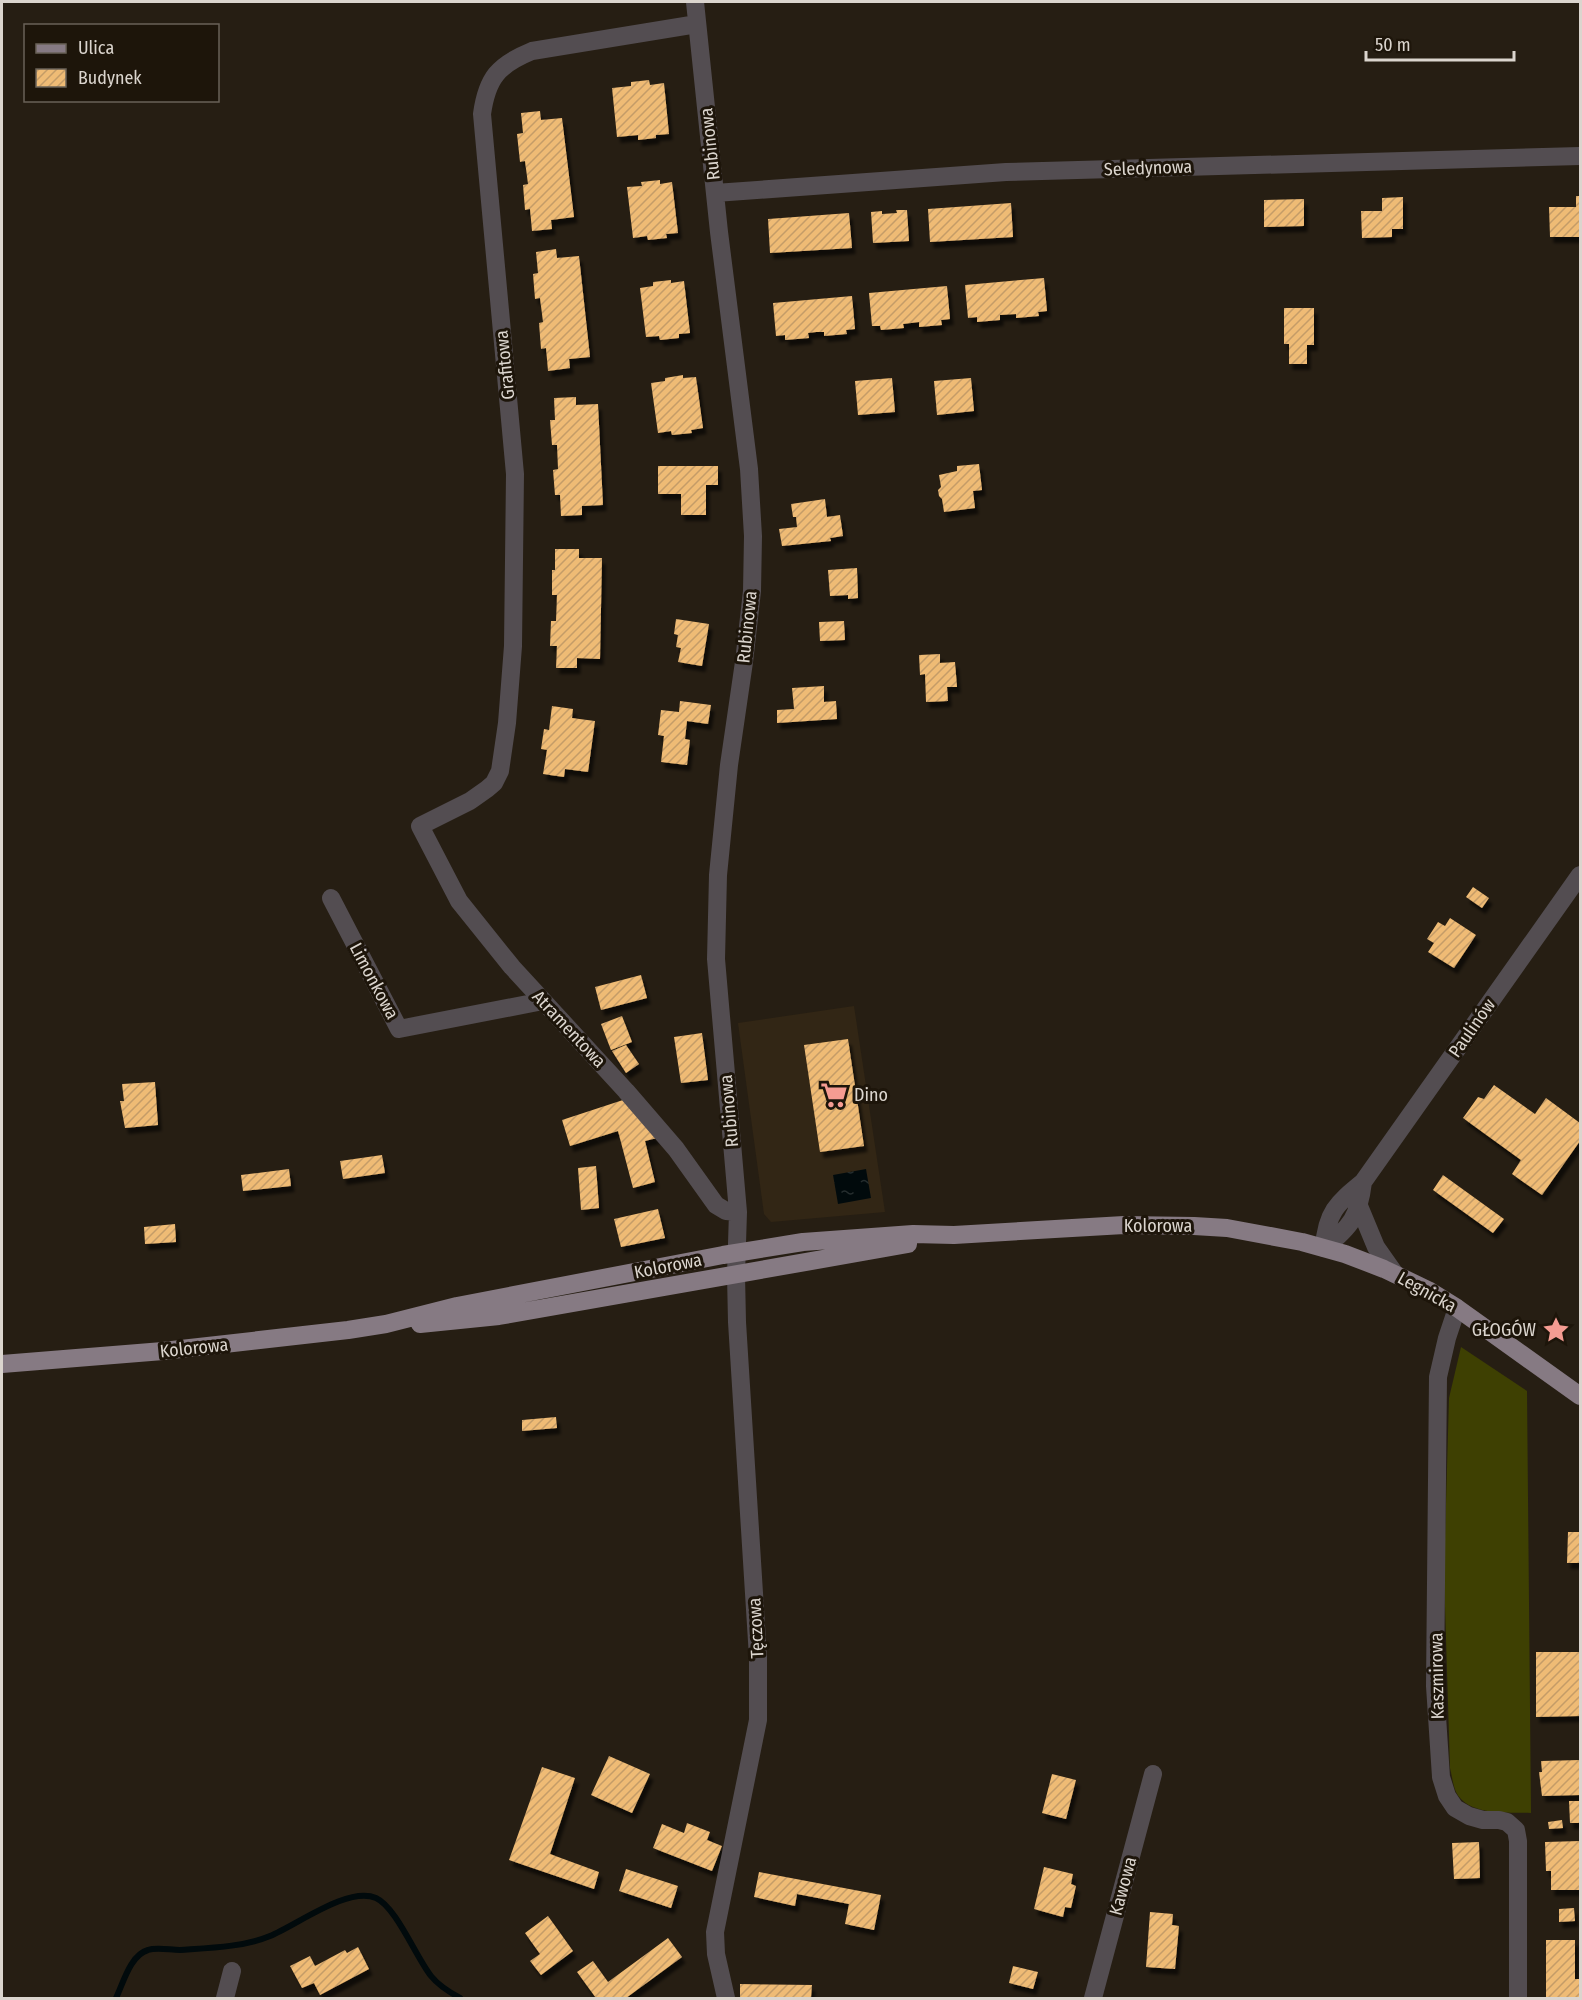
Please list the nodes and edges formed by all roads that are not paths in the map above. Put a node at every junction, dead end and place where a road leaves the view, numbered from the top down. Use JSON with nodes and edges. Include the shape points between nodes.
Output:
{"nodes":[{"id":1,"x":695,"y":2,"type":"edge"},
{"id":2,"x":698,"y":24,"type":"junction"},
{"id":3,"x":1581,"y":156,"type":"edge"},
{"id":4,"x":715,"y":193,"type":"junction"},
{"id":5,"x":420,"y":826,"type":"joint"},
{"id":6,"x":1578,"y":884,"type":"edge"},
{"id":7,"x":331,"y":898,"type":"dead end"},
{"id":8,"x":543,"y":1001,"type":"junction"},
{"id":9,"x":1364,"y":1182,"type":"junction"},
{"id":10,"x":1359,"y":1206,"type":"junction"},
{"id":11,"x":738,"y":1212,"type":"junction"},
{"id":12,"x":954,"y":1235,"type":"junction"},
{"id":13,"x":1324,"y":1248,"type":"junction"},
{"id":14,"x":737,"y":1253,"type":"junction"},
{"id":15,"x":1395,"y":1274,"type":"junction"},
{"id":16,"x":735,"y":1275,"type":"junction"},
{"id":17,"x":1457,"y":1308,"type":"junction"},
{"id":18,"x":386,"y":1324,"type":"junction"},
{"id":19,"x":2,"y":1364,"type":"edge"},
{"id":20,"x":1581,"y":1396,"type":"edge"},
{"id":21,"x":1153,"y":1774,"type":"dead end"},
{"id":22,"x":232,"y":1971,"type":"dead end"},
{"id":23,"x":225,"y":1998,"type":"edge"},
{"id":24,"x":726,"y":1998,"type":"edge"},
{"id":25,"x":1093,"y":1998,"type":"edge"},
{"id":26,"x":1518,"y":1998,"type":"edge"}],
"edges":[{"from":1,"to":2,"type":"street","name":"Rubinowa"},
{"from":2,"to":4,"type":"street","name":"Rubinowa"},
{"from":2,"to":5,"type":"street","name":"Grafitowa","via":[[532,51],[498,72],[485,91],[482,114],[515,474],[509,693],[500,771],[494,783],[470,801]]},
{"from":3,"to":4,"type":"street","name":"Seledynowa","via":[[1006,172]]},
{"from":4,"to":11,"type":"street","name":"Rubinowa","via":[[749,469],[753,536],[746,650],[718,875],[716,959]]},
{"from":5,"to":8,"type":"street","name":"Atramentowa","via":[[459,901]]},
{"from":6,"to":9,"type":"street","name":"Paulinów"},
{"from":7,"to":8,"type":"street","name":"Limonkowa","via":[[399,1029]]},
{"from":8,"to":11,"type":"street","name":"Atramentowa","via":[[669,1140],[716,1205]]},
{"from":9,"to":10,"type":"street","name":"Paulinów"},
{"from":9,"to":13,"type":"street","name":"Paulinów","via":[[1329,1217]]},
{"from":10,"to":13,"type":"street","name":"Paulinów","via":[[1349,1227]]},
{"from":10,"to":15,"type":"street","via":[[1376,1247]]},
{"from":11,"to":14,"type":"street","name":"Rubinowa"},
{"from":12,"to":13,"type":"main road","name":"Kolorowa","via":[[1194,1226],[1266,1233]]},
{"from":12,"to":14,"type":"main road","name":"Kolorowa","via":[[836,1239]]},
{"from":12,"to":16,"type":"main road","name":"Kolorowa"},
{"from":13,"to":15,"type":"main road","name":"Legnicka"},
{"from":14,"to":16,"type":"street","name":"Tęczowa"},
{"from":14,"to":18,"type":"main road","name":"Kolorowa","via":[[457,1306]]},
{"from":15,"to":17,"type":"main road","name":"Legnicka"},
{"from":16,"to":18,"type":"main road","name":"Kolorowa","via":[[499,1316]]},
{"from":16,"to":24,"type":"street","name":"Tęczowa","via":[[758,1657],[758,1720],[715,1932]]},
{"from":17,"to":20,"type":"main road","name":"Legnicka"},
{"from":17,"to":26,"type":"street","name":"Kaszmirowa","via":[[1438,1377],[1435,1686],[1441,1778],[1455,1808],[1482,1820],[1507,1822],[1516,1830]]},
{"from":18,"to":19,"type":"main road","name":"Kolorowa","via":[[195,1348]]},
{"from":21,"to":25,"type":"street","name":"Kawowa"},
{"from":22,"to":23,"type":"street"}]}
